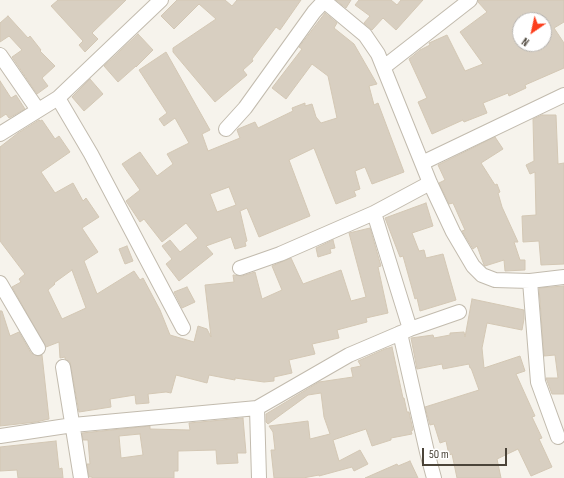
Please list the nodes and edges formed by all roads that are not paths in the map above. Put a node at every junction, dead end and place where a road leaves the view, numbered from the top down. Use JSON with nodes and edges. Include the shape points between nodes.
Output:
{"nodes":[{"id":1,"x":161,"y":0,"type":"edge"},
{"id":2,"x":324,"y":0,"type":"edge"},
{"id":3,"x":470,"y":0,"type":"edge"},
{"id":4,"x":0,"y":55,"type":"edge"},
{"id":5,"x":384,"y":67,"type":"junction"},
{"id":6,"x":564,"y":95,"type":"edge"},
{"id":7,"x":58,"y":98,"type":"junction"},
{"id":8,"x":38,"y":110,"type":"junction"},
{"id":9,"x":226,"y":129,"type":"dead end"},
{"id":10,"x":0,"y":134,"type":"edge"},
{"id":11,"x":422,"y":163,"type":"junction"},
{"id":12,"x":430,"y":183,"type":"junction"},
{"id":13,"x":374,"y":213,"type":"junction"},
{"id":14,"x":240,"y":268,"type":"dead end"},
{"id":15,"x":564,"y":277,"type":"edge"},
{"id":16,"x":530,"y":281,"type":"junction"},
{"id":17,"x":0,"y":283,"type":"edge"},
{"id":18,"x":459,"y":312,"type":"dead end"},
{"id":19,"x":183,"y":328,"type":"dead end"},
{"id":20,"x":405,"y":331,"type":"junction"},
{"id":21,"x":38,"y":348,"type":"dead end"},
{"id":22,"x":63,"y":367,"type":"dead end"},
{"id":23,"x":257,"y":408,"type":"junction"},
{"id":24,"x":73,"y":425,"type":"junction"},
{"id":25,"x":0,"y":436,"type":"edge"},
{"id":26,"x":558,"y":437,"type":"dead end"},
{"id":27,"x":81,"y":478,"type":"edge"},
{"id":28,"x":259,"y":478,"type":"edge"},
{"id":29,"x":434,"y":478,"type":"edge"}],
"edges":[{"from":1,"to":7,"type":"street"},
{"from":2,"to":5,"type":"street","via":[[365,35]]},
{"from":2,"to":9,"type":"street","via":[[245,108]]},
{"from":3,"to":5,"type":"street"},
{"from":4,"to":8,"type":"street"},
{"from":5,"to":11,"type":"street"},
{"from":6,"to":11,"type":"street"},
{"from":7,"to":8,"type":"street"},
{"from":7,"to":19,"type":"street","via":[[91,154]]},
{"from":8,"to":10,"type":"street"},
{"from":11,"to":12,"type":"street"},
{"from":12,"to":13,"type":"street"},
{"from":12,"to":16,"type":"street","via":[[453,232],[473,266],[482,275],[495,280]]},
{"from":13,"to":14,"type":"street","via":[[280,254]]},
{"from":13,"to":20,"type":"street"},
{"from":15,"to":16,"type":"street"},
{"from":16,"to":26,"type":"street","via":[[538,382]]},
{"from":17,"to":21,"type":"street"},
{"from":18,"to":20,"type":"street"},
{"from":20,"to":23,"type":"street","via":[[349,355]]},
{"from":20,"to":29,"type":"street"},
{"from":22,"to":24,"type":"street"},
{"from":23,"to":24,"type":"street"},
{"from":23,"to":28,"type":"street"},
{"from":24,"to":25,"type":"street"},
{"from":24,"to":27,"type":"street"}]}
